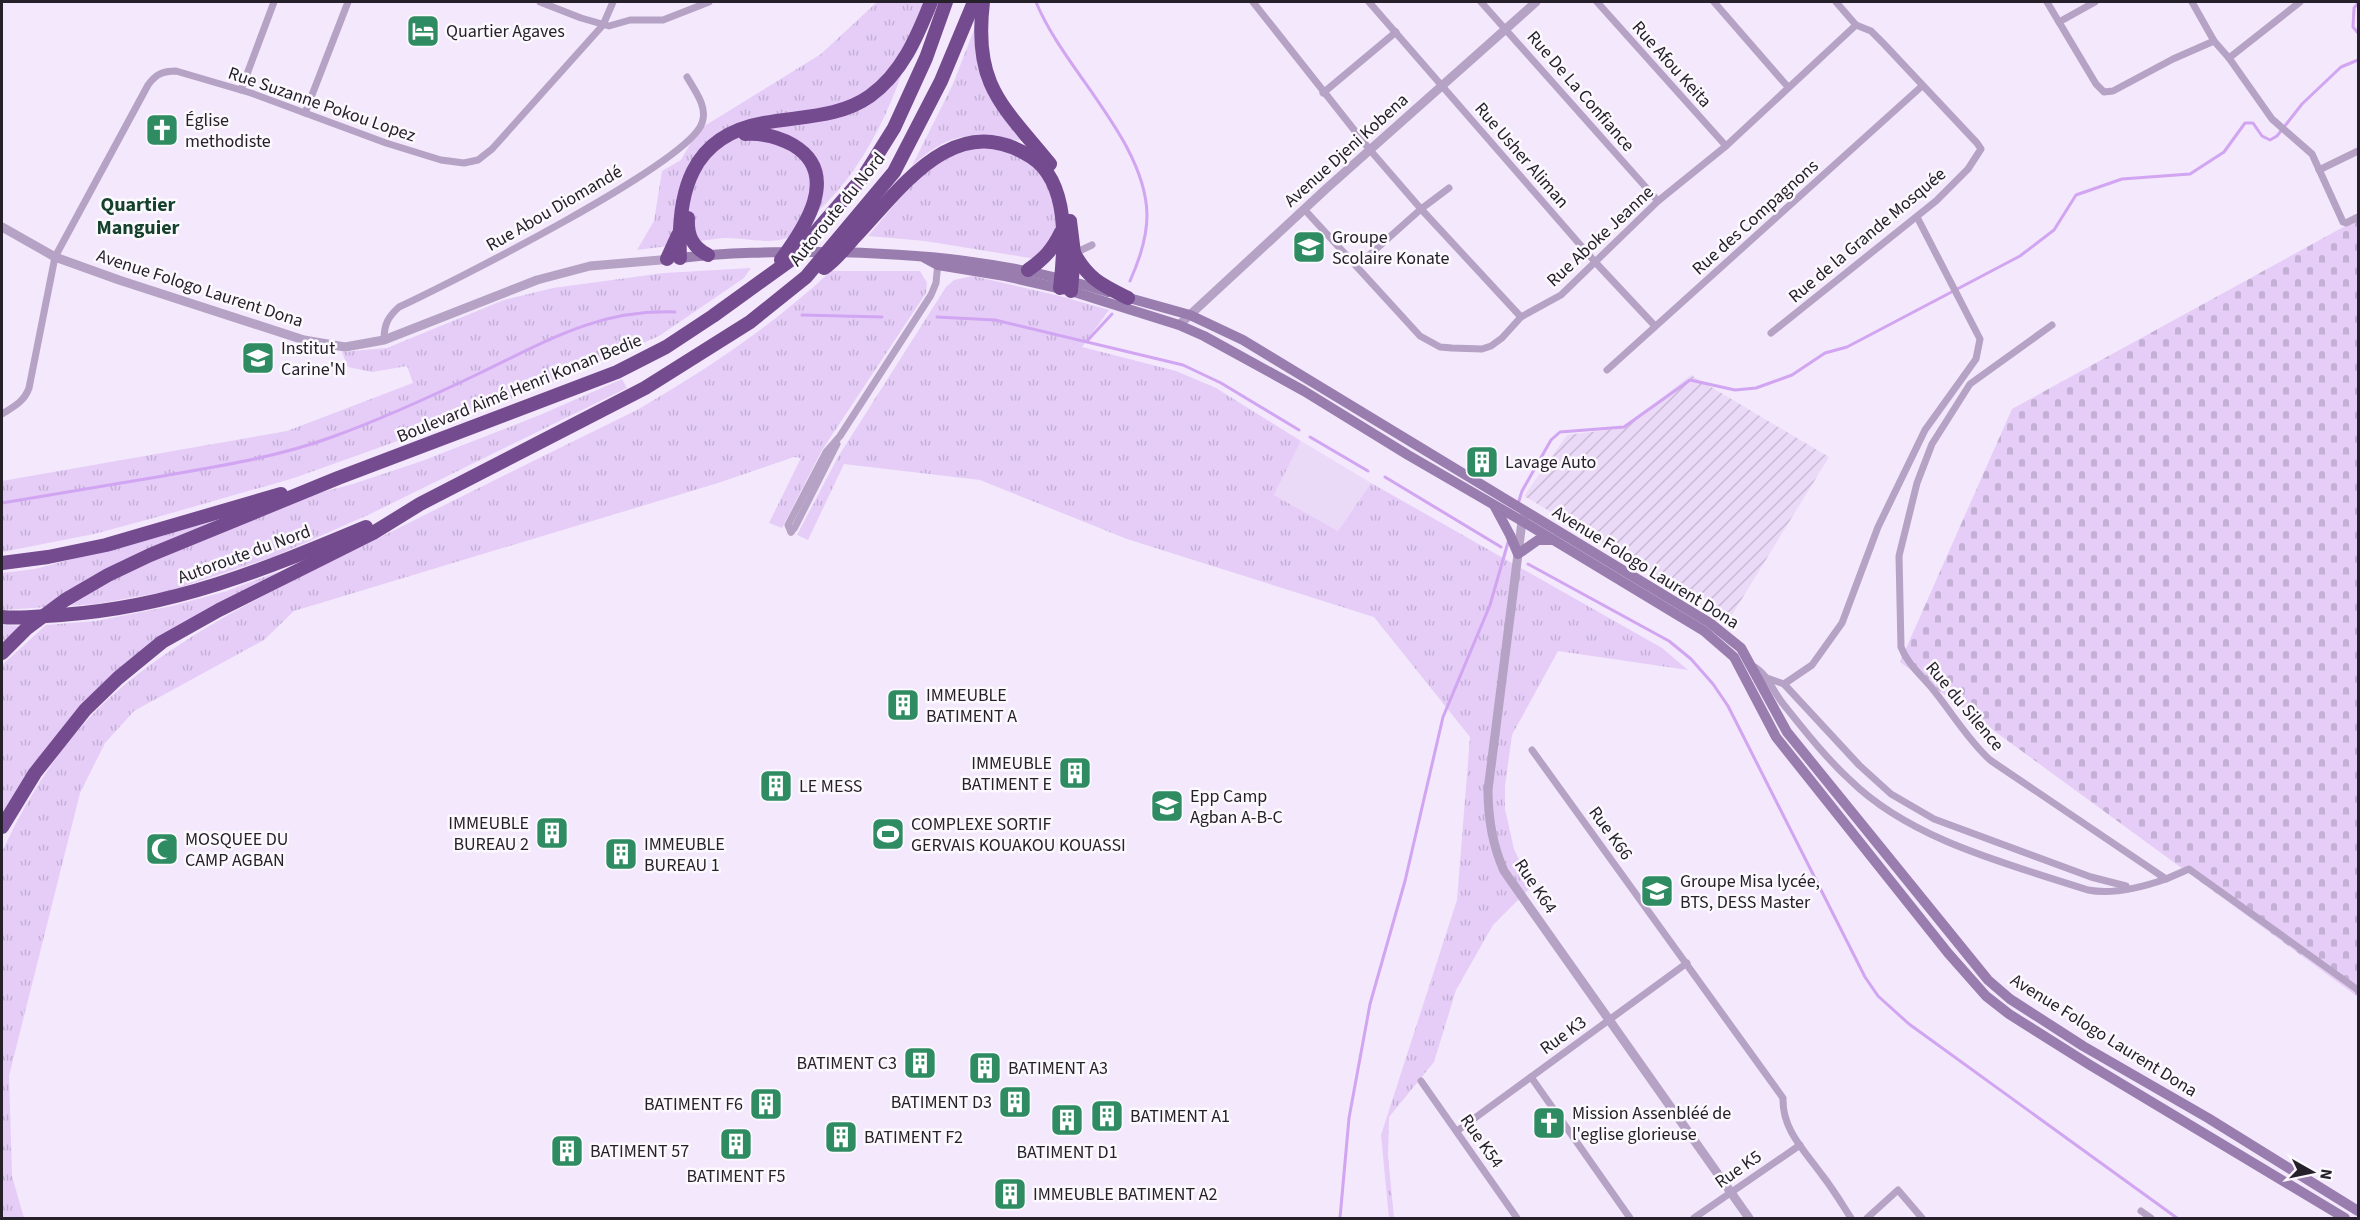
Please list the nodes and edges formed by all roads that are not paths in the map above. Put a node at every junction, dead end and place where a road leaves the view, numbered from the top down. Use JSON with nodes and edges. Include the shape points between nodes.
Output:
{"nodes":[{"id":1,"x":274,"y":2,"type":"edge"},
{"id":2,"x":348,"y":2,"type":"edge"},
{"id":3,"x":540,"y":2,"type":"edge"},
{"id":4,"x":613,"y":2,"type":"edge"},
{"id":5,"x":709,"y":2,"type":"edge"},
{"id":6,"x":931,"y":2,"type":"edge"},
{"id":7,"x":946,"y":2,"type":"edge"},
{"id":8,"x":974,"y":2,"type":"edge"},
{"id":9,"x":983,"y":2,"type":"edge"},
{"id":10,"x":1253,"y":2,"type":"edge"},
{"id":11,"x":1369,"y":2,"type":"edge"},
{"id":12,"x":1481,"y":2,"type":"edge"},
{"id":13,"x":1536,"y":2,"type":"edge"},
{"id":14,"x":1597,"y":2,"type":"edge"},
{"id":15,"x":1714,"y":2,"type":"edge"},
{"id":16,"x":1836,"y":2,"type":"edge"},
{"id":17,"x":2047,"y":2,"type":"edge"},
{"id":18,"x":2095,"y":2,"type":"edge"},
{"id":19,"x":2192,"y":2,"type":"edge"},
{"id":20,"x":2300,"y":2,"type":"edge"},
{"id":21,"x":2059,"y":22,"type":"junction"},
{"id":22,"x":603,"y":25,"type":"junction"},
{"id":23,"x":1856,"y":25,"type":"junction"},
{"id":24,"x":1506,"y":29,"type":"junction"},
{"id":25,"x":1396,"y":32,"type":"junction"},
{"id":26,"x":2214,"y":41,"type":"junction"},
{"id":27,"x":2229,"y":58,"type":"junction"},
{"id":28,"x":687,"y":77,"type":"dead end"},
{"id":29,"x":1442,"y":86,"type":"junction"},
{"id":30,"x":1922,"y":86,"type":"junction"},
{"id":31,"x":1788,"y":87,"type":"junction"},
{"id":32,"x":241,"y":90,"type":"junction"},
{"id":33,"x":1323,"y":93,"type":"junction"},
{"id":34,"x":305,"y":113,"type":"junction"},
{"id":35,"x":1726,"y":146,"type":"junction"},
{"id":36,"x":1370,"y":150,"type":"junction"},
{"id":37,"x":2358,"y":151,"type":"edge"},
{"id":38,"x":2319,"y":170,"type":"junction"},
{"id":39,"x":1449,"y":188,"type":"dead end"},
{"id":40,"x":1658,"y":201,"type":"junction"},
{"id":41,"x":1304,"y":209,"type":"junction"},
{"id":42,"x":1421,"y":209,"type":"junction"},
{"id":43,"x":1917,"y":217,"type":"junction"},
{"id":44,"x":2358,"y":218,"type":"edge"},
{"id":45,"x":2,"y":227,"type":"edge"},
{"id":46,"x":1062,"y":230,"type":"junction"},
{"id":47,"x":684,"y":233,"type":"junction"},
{"id":48,"x":1092,"y":245,"type":"dead end"},
{"id":49,"x":1074,"y":253,"type":"junction"},
{"id":50,"x":708,"y":255,"type":"junction"},
{"id":51,"x":55,"y":257,"type":"junction"},
{"id":52,"x":680,"y":258,"type":"junction"},
{"id":53,"x":939,"y":261,"type":"junction"},
{"id":54,"x":1596,"y":262,"type":"junction"},
{"id":55,"x":1357,"y":266,"type":"junction"},
{"id":56,"x":1028,"y":270,"type":"junction"},
{"id":57,"x":806,"y":277,"type":"junction"},
{"id":58,"x":767,"y":279,"type":"junction"},
{"id":59,"x":1066,"y":284,"type":"junction"},
{"id":60,"x":1128,"y":298,"type":"junction"},
{"id":61,"x":1190,"y":315,"type":"junction"},
{"id":62,"x":1521,"y":317,"type":"junction"},
{"id":63,"x":1179,"y":325,"type":"junction"},
{"id":64,"x":1655,"y":326,"type":"junction"},
{"id":65,"x":2052,"y":326,"type":"dead end"},
{"id":66,"x":1772,"y":333,"type":"dead end"},
{"id":67,"x":384,"y":340,"type":"junction"},
{"id":68,"x":1607,"y":370,"type":"dead end"},
{"id":69,"x":2,"y":414,"type":"edge"},
{"id":70,"x":840,"y":436,"type":"junction"},
{"id":71,"x":338,"y":478,"type":"junction"},
{"id":72,"x":420,"y":504,"type":"junction"},
{"id":73,"x":1493,"y":504,"type":"junction"},
{"id":74,"x":1524,"y":516,"type":"junction"},
{"id":75,"x":1553,"y":540,"type":"junction"},
{"id":76,"x":1518,"y":554,"type":"junction"},
{"id":77,"x":2,"y":563,"type":"edge"},
{"id":78,"x":7,"y":617,"type":"edge"},
{"id":79,"x":2,"y":653,"type":"edge"},
{"id":80,"x":1748,"y":670,"type":"junction"},
{"id":81,"x":1767,"y":678,"type":"junction"},
{"id":82,"x":1784,"y":684,"type":"junction"},
{"id":83,"x":1532,"y":750,"type":"dead end"},
{"id":84,"x":2,"y":827,"type":"edge"},
{"id":85,"x":2166,"y":879,"type":"junction"},
{"id":86,"x":2131,"y":887,"type":"junction"},
{"id":87,"x":1687,"y":963,"type":"junction"},
{"id":88,"x":2358,"y":990,"type":"edge"},
{"id":89,"x":1610,"y":1020,"type":"junction"},
{"id":90,"x":1531,"y":1077,"type":"junction"},
{"id":91,"x":1421,"y":1081,"type":"dead end"},
{"id":92,"x":1457,"y":1131,"type":"junction"},
{"id":93,"x":1800,"y":1145,"type":"junction"},
{"id":94,"x":1731,"y":1193,"type":"junction"},
{"id":95,"x":2141,"y":1211,"type":"dead end"},
{"id":96,"x":2358,"y":1211,"type":"edge"},
{"id":97,"x":1517,"y":1218,"type":"edge"},
{"id":98,"x":1630,"y":1218,"type":"edge"},
{"id":99,"x":1694,"y":1218,"type":"edge"},
{"id":100,"x":1749,"y":1218,"type":"edge"},
{"id":101,"x":1851,"y":1218,"type":"edge"},
{"id":102,"x":1867,"y":1218,"type":"edge"},
{"id":103,"x":1922,"y":1218,"type":"edge"},
{"id":104,"x":2151,"y":1218,"type":"edge"},
{"id":105,"x":2345,"y":1218,"type":"edge"}],
"edges":[{"from":1,"to":32,"type":"street"},
{"from":2,"to":34,"type":"street"},
{"from":3,"to":22,"type":"street"},
{"from":4,"to":22,"type":"street","name":"Rue Suzanne Pokou Lopez"},
{"from":5,"to":22,"type":"street","via":[[663,20]]},
{"from":6,"to":47,"type":"highway","via":[[906,56],[891,78],[869,96],[842,110],[741,128],[712,146],[702,158],[681,204]]},
{"from":7,"to":58,"type":"highway","name":"Autoroute du Nord","via":[[894,128],[864,176],[792,260]]},
{"from":8,"to":57,"type":"highway","name":"Autoroute du Nord","via":[[941,81],[894,172]]},
{"from":9,"to":49,"type":"highway","via":[[981,45],[990,85],[1058,176],[1066,195]]},
{"from":10,"to":33,"type":"street"},
{"from":11,"to":25,"type":"street","name":"Rue Usher Aliman"},
{"from":12,"to":24,"type":"street","name":"Rue De La Confiance"},
{"from":13,"to":24,"type":"street","name":"Avenue Djeni Kobena"},
{"from":14,"to":35,"type":"street","name":"Rue Afou Keita"},
{"from":15,"to":31,"type":"street"},
{"from":16,"to":23,"type":"street","name":"Rue de la Grande Mosquée"},
{"from":17,"to":21,"type":"street"},
{"from":18,"to":21,"type":"street"},
{"from":19,"to":26,"type":"street"},
{"from":20,"to":27,"type":"street"},
{"from":21,"to":26,"type":"street","via":[[2104,92]]},
{"from":22,"to":34,"type":"street","name":"Rue Suzanne Pokou Lopez","via":[[478,160],[441,160]]},
{"from":23,"to":30,"type":"street","name":"Rue de la Grande Mosquée","via":[[1871,31]]},
{"from":23,"to":31,"type":"street","name":"Rue Aboke Jeanne"},
{"from":24,"to":29,"type":"street","name":"Avenue Djeni Kobena"},
{"from":24,"to":40,"type":"street","name":"Rue De La Confiance"},
{"from":25,"to":29,"type":"street","name":"Rue Usher Aliman"},
{"from":25,"to":33,"type":"street"},
{"from":26,"to":27,"type":"street"},
{"from":27,"to":38,"type":"street","via":[[2272,119],[2312,154]]},
{"from":28,"to":67,"type":"street","name":"Rue Abou Diomandé","via":[[703,105],[704,116],[702,126],[677,151],[502,255],[399,307],[388,317]]},
{"from":29,"to":36,"type":"street","name":"Avenue Djeni Kobena"},
{"from":29,"to":54,"type":"street","name":"Rue Usher Aliman"},
{"from":30,"to":43,"type":"street","name":"Rue de la Grande Mosquée","via":[[1981,149],[1968,169]]},
{"from":30,"to":64,"type":"street","name":"Rue des Compagnons"},
{"from":31,"to":35,"type":"street","name":"Rue Aboke Jeanne"},
{"from":32,"to":34,"type":"street","name":"Rue Suzanne Pokou Lopez"},
{"from":32,"to":51,"type":"street","name":"Rue Suzanne Pokou Lopez","via":[[177,71],[155,75]]},
{"from":33,"to":36,"type":"street"},
{"from":35,"to":40,"type":"street","name":"Rue Aboke Jeanne"},
{"from":36,"to":41,"type":"street","name":"Avenue Djeni Kobena"},
{"from":36,"to":42,"type":"street"},
{"from":37,"to":38,"type":"street"},
{"from":38,"to":44,"type":"street","via":[[2343,222]]},
{"from":39,"to":42,"type":"street"},
{"from":40,"to":54,"type":"street","name":"Rue Aboke Jeanne"},
{"from":41,"to":55,"type":"street","name":"Rue Aboke Jeanne"},
{"from":41,"to":61,"type":"street","name":"Avenue Djeni Kobena"},
{"from":42,"to":55,"type":"street"},
{"from":42,"to":62,"type":"street"},
{"from":43,"to":66,"type":"street","name":"Rue de la Grande Mosquée"},
{"from":43,"to":82,"type":"street","via":[[1980,339],[1979,350],[1925,430],[1878,527],[1842,623],[1812,665]]},
{"from":45,"to":51,"type":"street","name":"Avenue Fologo Laurent Dona"},
{"from":46,"to":56,"type":"highway","via":[[1048,254]]},
{"from":46,"to":57,"type":"highway","via":[[1055,187],[1037,161],[1009,145],[968,142],[953,146],[929,162],[829,265]]},
{"from":46,"to":59,"type":"highway"},
{"from":47,"to":50,"type":"highway"},
{"from":47,"to":52,"type":"highway"},
{"from":47,"to":58,"type":"highway","via":[[696,185],[727,142],[742,134],[761,133],[790,143],[814,167],[816,197],[800,234]]},
{"from":48,"to":49,"type":"street"},
{"from":49,"to":59,"type":"highway"},
{"from":49,"to":60,"type":"highway","via":[[1092,279]]},
{"from":50,"to":52,"type":"main road","name":"Avenue Fologo Laurent Dona"},
{"from":50,"to":53,"type":"main road","name":"Avenue Fologo Laurent Dona","via":[[875,253]]},
{"from":51,"to":67,"type":"street","name":"Avenue Fologo Laurent Dona","via":[[304,340],[345,347]]},
{"from":51,"to":69,"type":"street","via":[[29,388],[20,402]]},
{"from":52,"to":67,"type":"street","name":"Avenue Fologo Laurent Dona","via":[[590,266],[537,280]]},
{"from":53,"to":56,"type":"main road","name":"Avenue Fologo Laurent Dona"},
{"from":53,"to":59,"type":"main road","name":"Avenue Fologo Laurent Dona"},
{"from":53,"to":70,"type":"street","via":[[931,296]]},
{"from":54,"to":62,"type":"street","name":"Rue Aboke Jeanne","via":[[1562,296]]},
{"from":54,"to":64,"type":"street","name":"Rue Usher Aliman"},
{"from":55,"to":62,"type":"street","name":"Rue Aboke Jeanne","via":[[1420,336],[1440,347],[1491,346]]},
{"from":56,"to":59,"type":"main road","name":"Avenue Fologo Laurent Dona"},
{"from":57,"to":72,"type":"highway","name":"Autoroute du Nord","via":[[750,322],[645,388]]},
{"from":58,"to":71,"type":"highway","name":"Boulevard Aimé Henri Konan Bedie","via":[[666,347],[617,372]]},
{"from":59,"to":60,"type":"main road","name":"Avenue Fologo Laurent Dona"},
{"from":59,"to":63,"type":"main road","name":"Avenue Fologo Laurent Dona"},
{"from":60,"to":61,"type":"main road","name":"Avenue Fologo Laurent Dona"},
{"from":61,"to":63,"type":"street","name":"Avenue Djeni Kobena"},
{"from":61,"to":74,"type":"main road","name":"Avenue Fologo Laurent Dona","via":[[1242,340]]},
{"from":63,"to":73,"type":"main road","name":"Avenue Fologo Laurent Dona","via":[[1267,369]]},
{"from":64,"to":68,"type":"street","name":"Rue des Compagnons"},
{"from":65,"to":85,"type":"street","name":"Rue du Silence","via":[[1970,384],[1932,444],[1917,483],[1899,556],[1900,647],[1906,661],[1932,688],[1978,750]]},
{"from":70,"to":70,"type":"street","via":[[808,485],[789,525],[791,532]]},
{"from":71,"to":77,"type":"highway","via":[[106,545]]},
{"from":71,"to":79,"type":"highway","via":[[108,575],[26,629]]},
{"from":72,"to":78,"type":"highway","name":"Autoroute du Nord","via":[[225,584],[96,612]]},
{"from":72,"to":84,"type":"highway","via":[[373,533],[162,642],[85,710],[35,773]]},
{"from":73,"to":74,"type":"main road","name":"Avenue Fologo Laurent Dona"},
{"from":73,"to":76,"type":"main road"},
{"from":74,"to":75,"type":"main road","name":"Avenue Fologo Laurent Dona"},
{"from":74,"to":76,"type":"street","name":"Rue K64"},
{"from":74,"to":80,"type":"main road","name":"Avenue Fologo Laurent Dona","via":[[1710,623],[1741,648]]},
{"from":75,"to":76,"type":"main road","via":[[1538,540]]},
{"from":75,"to":80,"type":"main road","name":"Avenue Fologo Laurent Dona","via":[[1704,632]]},
{"from":76,"to":89,"type":"street","name":"Rue K64","via":[[1488,790],[1491,836],[1504,871]]},
{"from":80,"to":81,"type":"street"},
{"from":80,"to":96,"type":"main road","name":"Avenue Fologo Laurent Dona","via":[[1787,732],[1978,970],[1995,986],[2083,1046]]},
{"from":80,"to":105,"type":"main road","name":"Avenue Fologo Laurent Dona","via":[[1776,737],[1986,996],[2090,1065]]},
{"from":81,"to":82,"type":"street"},
{"from":81,"to":86,"type":"street","via":[[1784,705],[1848,779],[1905,821],[1968,848],[2088,890],[2108,892]]},
{"from":82,"to":86,"type":"street","via":[[1859,765],[1911,807],[2081,873]]},
{"from":83,"to":87,"type":"street","name":"Rue K66"},
{"from":85,"to":86,"type":"street"},
{"from":85,"to":88,"type":"street","via":[[2189,869]]},
{"from":87,"to":89,"type":"street","name":"Rue K3"},
{"from":87,"to":93,"type":"street","name":"Rue K66","via":[[1783,1098],[1782,1114]]},
{"from":89,"to":90,"type":"street","name":"Rue K3"},
{"from":89,"to":94,"type":"street","name":"Rue K64"},
{"from":90,"to":92,"type":"street","name":"Rue K3"},
{"from":90,"to":98,"type":"street"},
{"from":91,"to":92,"type":"street","name":"Rue K54"},
{"from":92,"to":97,"type":"street","name":"Rue K54"},
{"from":93,"to":94,"type":"street","name":"Rue K5"},
{"from":93,"to":101,"type":"street","name":"Rue K66"},
{"from":94,"to":99,"type":"street","name":"Rue K5"},
{"from":94,"to":100,"type":"street","name":"Rue K64"},
{"from":95,"to":104,"type":"street"},
{"from":102,"to":103,"type":"street","via":[[1898,1190]]}]}
